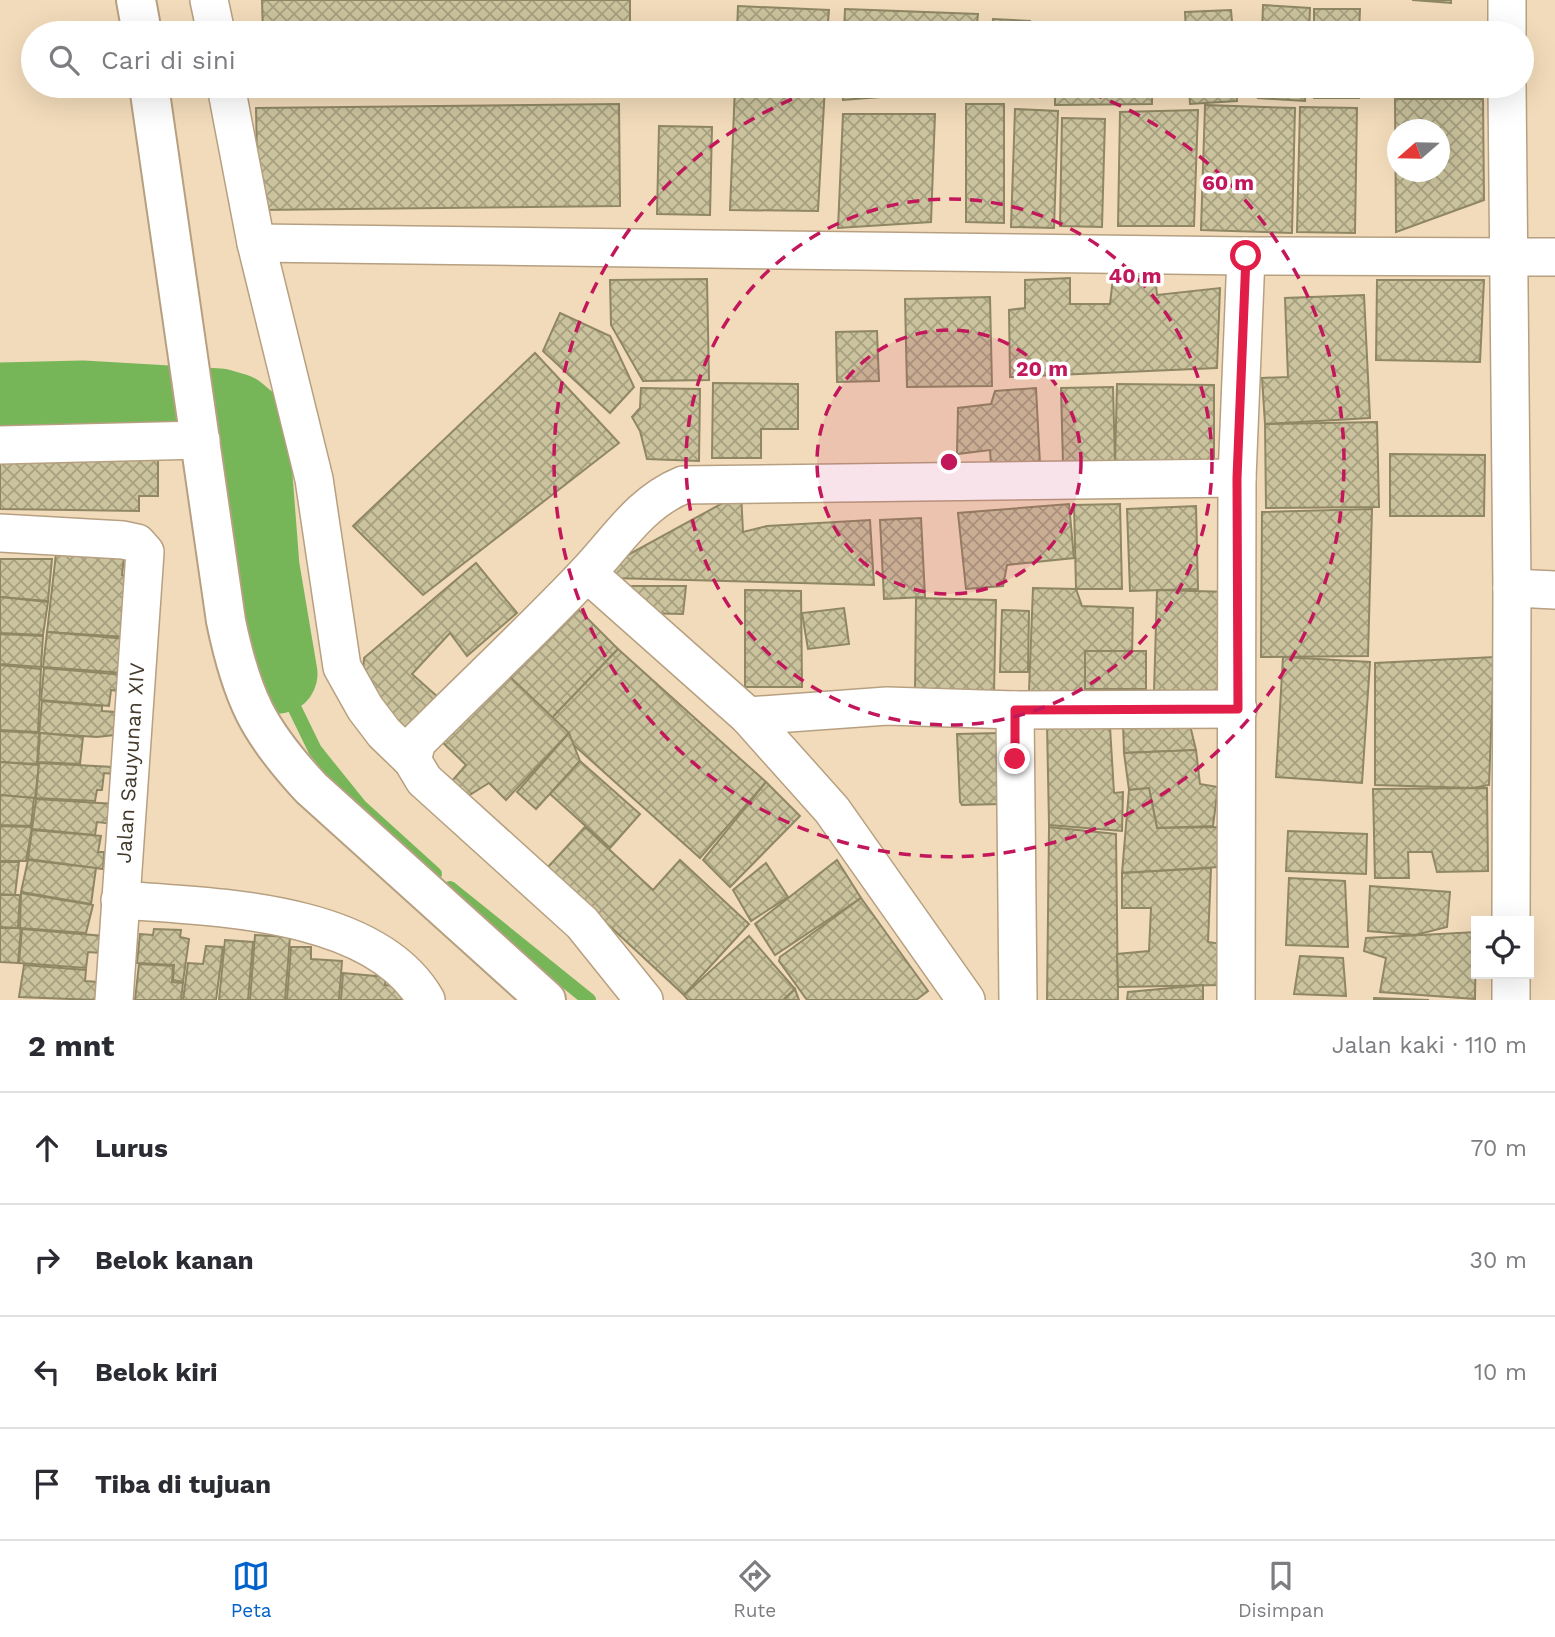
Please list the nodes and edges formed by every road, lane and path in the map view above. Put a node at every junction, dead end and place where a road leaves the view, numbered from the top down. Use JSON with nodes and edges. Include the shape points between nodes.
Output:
{"nodes":[{"id":1,"x":136,"y":0,"type":"edge"},
{"id":2,"x":209,"y":0,"type":"edge"},
{"id":3,"x":1507,"y":0,"type":"edge"},
{"id":4,"x":140,"y":21,"type":"edge"},
{"id":5,"x":213,"y":21,"type":"edge"},
{"id":6,"x":1507,"y":21,"type":"edge"},
{"id":7,"x":151,"y":98,"type":"edge"},
{"id":8,"x":228,"y":98,"type":"edge"},
{"id":9,"x":1507,"y":98,"type":"edge"},
{"id":10,"x":256,"y":243,"type":"junction"},
{"id":11,"x":1246,"y":256,"type":"junction"},
{"id":12,"x":1508,"y":257,"type":"junction"},
{"id":13,"x":1555,"y":257,"type":"edge"},
{"id":14,"x":198,"y":414,"type":"junction"},
{"id":15,"x":0,"y":445,"type":"edge"},
{"id":16,"x":1237,"y":478,"type":"junction"},
{"id":17,"x":0,"y":533,"type":"edge"},
{"id":18,"x":587,"y":573,"type":"junction"},
{"id":19,"x":1512,"y":588,"type":"junction"},
{"id":20,"x":1555,"y":590,"type":"edge"},
{"id":21,"x":1238,"y":709,"type":"junction"},
{"id":22,"x":1015,"y":710,"type":"junction"},
{"id":23,"x":748,"y":716,"type":"junction"},
{"id":24,"x":412,"y":760,"type":"junction"},
{"id":25,"x":120,"y":901,"type":"junction"},
{"id":26,"x":1511,"y":916,"type":"edge"},
{"id":27,"x":1511,"y":979,"type":"edge"},
{"id":28,"x":114,"y":1000,"type":"edge"},
{"id":29,"x":426,"y":1000,"type":"edge"},
{"id":30,"x":546,"y":1000,"type":"edge"},
{"id":31,"x":644,"y":1000,"type":"edge"},
{"id":32,"x":966,"y":1000,"type":"edge"},
{"id":33,"x":1018,"y":1000,"type":"edge"},
{"id":34,"x":1236,"y":1000,"type":"edge"},
{"id":35,"x":1511,"y":1000,"type":"edge"}],
"edges":[{"from":1,"to":4,"type":"street"},
{"from":2,"to":5,"type":"street"},
{"from":3,"to":6,"type":"street"},
{"from":7,"to":14,"type":"street"},
{"from":8,"to":10,"type":"street"},
{"from":9,"to":12,"type":"street"},
{"from":10,"to":11,"type":"street"},
{"from":10,"to":24,"type":"street","via":[[314,479],[342,667],[365,708]]},
{"from":11,"to":12,"type":"street"},
{"from":11,"to":16,"type":"street"},
{"from":12,"to":13,"type":"street"},
{"from":12,"to":19,"type":"street"},
{"from":14,"to":15,"type":"street"},
{"from":14,"to":30,"type":"street","via":[[226,621],[251,711],[276,750],[311,789]]},
{"from":16,"to":18,"type":"street","via":[[683,485],[663,493],[627,525]]},
{"from":16,"to":21,"type":"street"},
{"from":17,"to":25,"type":"street","name":"Jalan Sauyunan XIV","via":[[123,540],[138,543],[145,552]]},
{"from":18,"to":23,"type":"street"},
{"from":18,"to":24,"type":"street","via":[[418,742]]},
{"from":19,"to":20,"type":"street"},
{"from":19,"to":26,"type":"street"},
{"from":21,"to":22,"type":"street"},
{"from":21,"to":34,"type":"street"},
{"from":22,"to":23,"type":"street","via":[[887,706]]},
{"from":22,"to":33,"type":"street"},
{"from":23,"to":32,"type":"street","via":[[832,810]]},
{"from":24,"to":31,"type":"street","via":[[424,780],[582,923]]},
{"from":25,"to":28,"type":"street","name":"Jalan Sauyunan XIV"},
{"from":25,"to":29,"type":"street","via":[[224,908],[333,930],[383,957],[407,976]]},
{"from":27,"to":35,"type":"street"}]}
